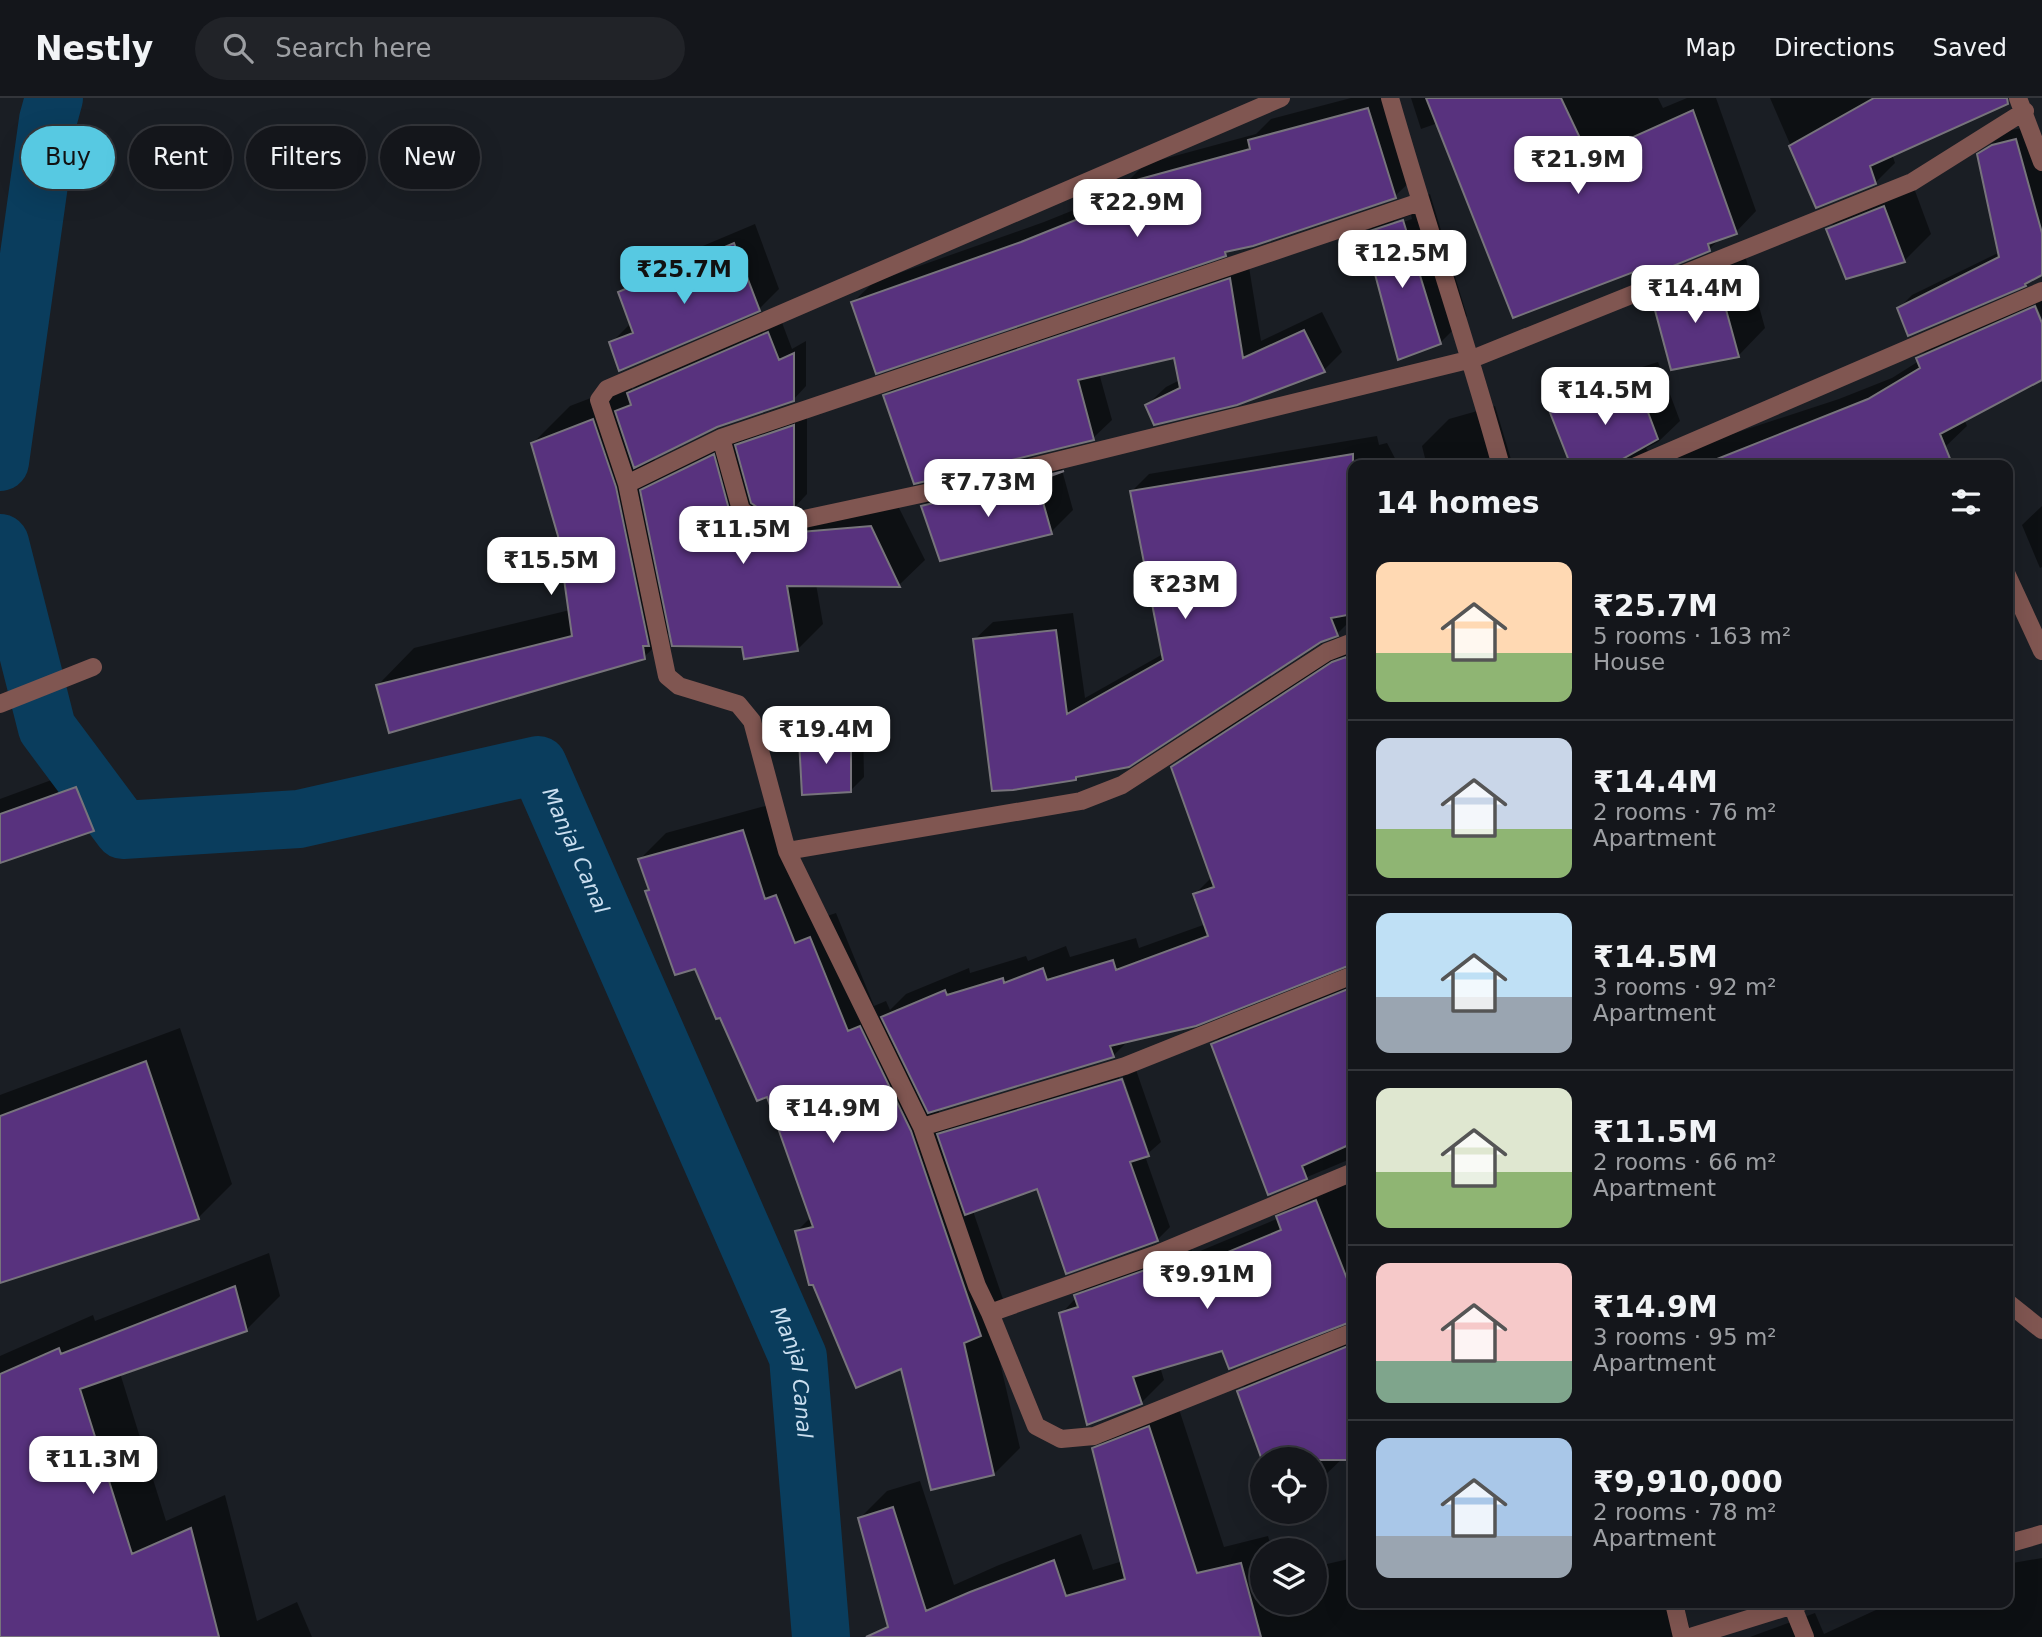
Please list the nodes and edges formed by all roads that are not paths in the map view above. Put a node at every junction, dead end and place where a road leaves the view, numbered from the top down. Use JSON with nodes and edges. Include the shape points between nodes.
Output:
{"nodes":[{"id":1,"x":1281,"y":98,"type":"edge"},
{"id":2,"x":1390,"y":98,"type":"edge"},
{"id":3,"x":2022,"y":105,"type":"edge"},
{"id":4,"x":2042,"y":162,"type":"edge"},
{"id":5,"x":1420,"y":202,"type":"junction"},
{"id":6,"x":2042,"y":291,"type":"edge"},
{"id":7,"x":1472,"y":359,"type":"junction"},
{"id":8,"x":720,"y":438,"type":"junction"},
{"id":9,"x":1499,"y":460,"type":"edge"},
{"id":10,"x":1650,"y":460,"type":"edge"},
{"id":11,"x":627,"y":484,"type":"junction"},
{"id":12,"x":2013,"y":588,"type":"edge"},
{"id":13,"x":1348,"y":644,"type":"edge"},
{"id":14,"x":2042,"y":651,"type":"edge"},
{"id":15,"x":93,"y":667,"type":"dead end"},
{"id":16,"x":0,"y":704,"type":"edge"},
{"id":17,"x":787,"y":850,"type":"junction"},
{"id":18,"x":1348,"y":977,"type":"edge"},
{"id":19,"x":922,"y":1127,"type":"junction"},
{"id":20,"x":1348,"y":1174,"type":"edge"},
{"id":21,"x":2013,"y":1307,"type":"edge"},
{"id":22,"x":990,"y":1313,"type":"junction"},
{"id":23,"x":2042,"y":1330,"type":"edge"},
{"id":24,"x":1348,"y":1334,"type":"edge"},
{"id":25,"x":2042,"y":1534,"type":"edge"},
{"id":26,"x":2013,"y":1542,"type":"edge"},
{"id":27,"x":1675,"y":1608,"type":"edge"},
{"id":28,"x":1783,"y":1608,"type":"edge"},
{"id":29,"x":1797,"y":1608,"type":"edge"},
{"id":30,"x":1682,"y":1637,"type":"edge"},
{"id":31,"x":1690,"y":1637,"type":"edge"},
{"id":32,"x":1805,"y":1637,"type":"edge"}],
"edges":[{"from":1,"to":11,"type":"street","via":[[607,388],[599,400]]},
{"from":2,"to":5,"type":"street"},
{"from":3,"to":4,"type":"street"},
{"from":3,"to":7,"type":"street","via":[[1912,182]]},
{"from":5,"to":7,"type":"street"},
{"from":5,"to":8,"type":"street"},
{"from":6,"to":10,"type":"street"},
{"from":7,"to":8,"type":"street","via":[[781,524],[760,523],[741,510]]},
{"from":7,"to":9,"type":"street"},
{"from":8,"to":11,"type":"street"},
{"from":11,"to":17,"type":"street","via":[[667,676],[679,687],[738,704],[752,721]]},
{"from":12,"to":14,"type":"street"},
{"from":13,"to":17,"type":"street","via":[[1327,652],[1122,785],[1081,801]]},
{"from":15,"to":16,"type":"street"},
{"from":17,"to":19,"type":"street"},
{"from":18,"to":19,"type":"street","via":[[1125,1066]]},
{"from":19,"to":22,"type":"street"},
{"from":20,"to":22,"type":"street","via":[[1157,1254]]},
{"from":21,"to":23,"type":"street"},
{"from":22,"to":24,"type":"street","via":[[1035,1426],[1061,1439],[1094,1436]]},
{"from":25,"to":26,"type":"street"},
{"from":27,"to":30,"type":"street"},
{"from":28,"to":31,"type":"street"},
{"from":29,"to":32,"type":"street"}]}
